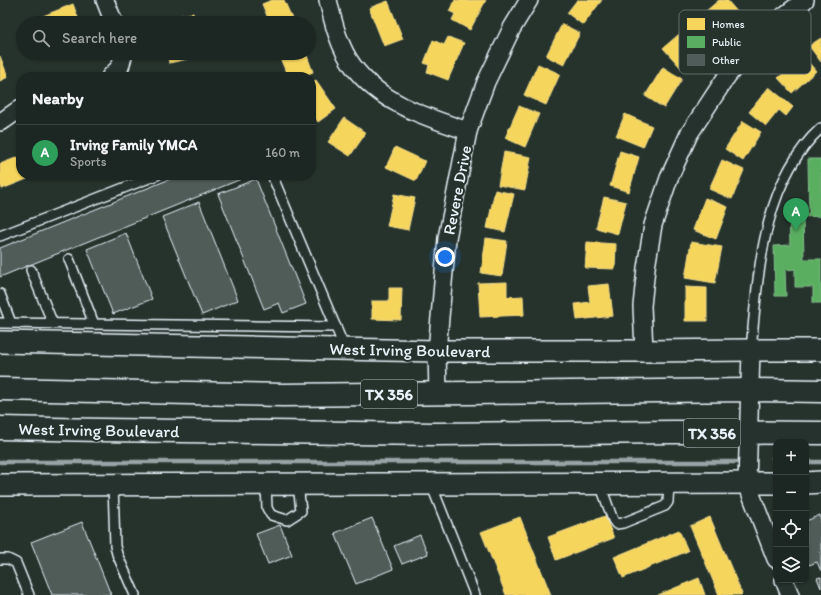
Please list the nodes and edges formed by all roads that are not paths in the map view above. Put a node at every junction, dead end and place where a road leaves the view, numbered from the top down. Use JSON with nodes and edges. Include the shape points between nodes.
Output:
{"nodes":[{"id":1,"x":105,"y":0,"type":"edge"},
{"id":2,"x":328,"y":0,"type":"edge"},
{"id":3,"x":529,"y":0,"type":"edge"},
{"id":4,"x":805,"y":0,"type":"edge"},
{"id":5,"x":792,"y":10,"type":"edge"},
{"id":6,"x":111,"y":16,"type":"edge"},
{"id":7,"x":122,"y":60,"type":"edge"},
{"id":8,"x":115,"y":72,"type":"edge"},
{"id":9,"x":730,"y":74,"type":"edge"},
{"id":10,"x":16,"y":112,"type":"edge"},
{"id":11,"x":0,"y":122,"type":"edge"},
{"id":12,"x":821,"y":128,"type":"edge"},
{"id":13,"x":468,"y":131,"type":"junction"},
{"id":14,"x":144,"y":180,"type":"edge"},
{"id":15,"x":274,"y":180,"type":"edge"},
{"id":16,"x":0,"y":236,"type":"edge"},
{"id":17,"x":69,"y":259,"type":"dead end"},
{"id":18,"x":31,"y":270,"type":"dead end"},
{"id":19,"x":0,"y":294,"type":"edge"},
{"id":20,"x":0,"y":323,"type":"edge"},
{"id":21,"x":11,"y":323,"type":"junction"},
{"id":22,"x":53,"y":324,"type":"junction"},
{"id":23,"x":94,"y":324,"type":"junction"},
{"id":24,"x":336,"y":327,"type":"junction"},
{"id":25,"x":0,"y":342,"type":"edge"},
{"id":26,"x":345,"y":349,"type":"junction"},
{"id":27,"x":751,"y":350,"type":"junction"},
{"id":28,"x":821,"y":350,"type":"edge"},
{"id":29,"x":437,"y":351,"type":"junction"},
{"id":30,"x":644,"y":351,"type":"junction"},
{"id":31,"x":0,"y":389,"type":"edge"},
{"id":32,"x":750,"y":390,"type":"junction"},
{"id":33,"x":821,"y":391,"type":"edge"},
{"id":34,"x":438,"y":393,"type":"junction"},
{"id":35,"x":0,"y":428,"type":"edge"},
{"id":36,"x":749,"y":433,"type":"junction"},
{"id":37,"x":821,"y":433,"type":"edge"},
{"id":38,"x":773,"y":477,"type":"edge"},
{"id":39,"x":821,"y":482,"type":"edge"},
{"id":40,"x":809,"y":483,"type":"edge"},
{"id":41,"x":0,"y":484,"type":"edge"},
{"id":42,"x":113,"y":484,"type":"junction"},
{"id":43,"x":266,"y":484,"type":"junction"},
{"id":44,"x":298,"y":484,"type":"junction"},
{"id":45,"x":431,"y":484,"type":"junction"},
{"id":46,"x":600,"y":484,"type":"junction"},
{"id":47,"x":669,"y":484,"type":"junction"},
{"id":48,"x":747,"y":484,"type":"junction"},
{"id":49,"x":773,"y":550,"type":"edge"},
{"id":50,"x":0,"y":559,"type":"edge"},
{"id":51,"x":29,"y":595,"type":"edge"},
{"id":52,"x":135,"y":595,"type":"edge"},
{"id":53,"x":475,"y":595,"type":"edge"}],
"edges":[{"from":1,"to":6,"type":"street"},
{"from":2,"to":13,"type":"street","via":[[340,42],[353,65],[371,86],[400,105]]},
{"from":3,"to":13,"type":"street","name":"Revere Drive","via":[[512,28],[486,82]]},
{"from":4,"to":5,"type":"street"},
{"from":7,"to":8,"type":"street"},
{"from":9,"to":30,"type":"street","via":[[689,134],[669,178],[654,226],[642,306]]},
{"from":10,"to":11,"type":"street"},
{"from":12,"to":27,"type":"lane","via":[[789,170],[770,218],[761,257]]},
{"from":13,"to":29,"type":"street","name":"Revere Drive","via":[[447,238]]},
{"from":14,"to":16,"type":"lane"},
{"from":15,"to":24,"type":"lane"},
{"from":17,"to":23,"type":"lane"},
{"from":18,"to":22,"type":"lane"},
{"from":19,"to":21,"type":"lane"},
{"from":20,"to":21,"type":"lane"},
{"from":21,"to":22,"type":"lane"},
{"from":22,"to":23,"type":"lane"},
{"from":23,"to":24,"type":"lane"},
{"from":24,"to":26,"type":"lane"},
{"from":25,"to":26,"type":"street","name":"West Irving Boulevard"},
{"from":26,"to":29,"type":"street","name":"West Irving Boulevard"},
{"from":27,"to":28,"type":"street","name":"West Irving Boulevard"},
{"from":27,"to":30,"type":"street","name":"West Irving Boulevard"},
{"from":27,"to":32,"type":"street"},
{"from":29,"to":30,"type":"street","name":"West Irving Boulevard"},
{"from":29,"to":34,"type":"street","name":"Revere Drive"},
{"from":31,"to":34,"type":"main road","number":"TX 356","via":[[283,395]]},
{"from":32,"to":33,"type":"main road","number":"TX 356"},
{"from":32,"to":34,"type":"main road","number":"TX 356"},
{"from":32,"to":36,"type":"street"},
{"from":35,"to":36,"type":"main road","name":"West Irving Boulevard","number":"TX 356","via":[[436,434]]},
{"from":36,"to":37,"type":"main road","name":"West Irving Boulevard","number":"TX 356"},
{"from":36,"to":48,"type":"street"},
{"from":38,"to":48,"type":"street"},
{"from":39,"to":40,"type":"street"},
{"from":41,"to":42,"type":"street"},
{"from":42,"to":43,"type":"street"},
{"from":42,"to":52,"type":"lane","via":[[115,546]]},
{"from":43,"to":44,"type":"street"},
{"from":43,"to":44,"type":"lane","via":[[267,508],[272,515],[287,520],[301,511]]},
{"from":44,"to":45,"type":"street"},
{"from":45,"to":46,"type":"street"},
{"from":45,"to":53,"type":"lane"},
{"from":46,"to":47,"type":"street"},
{"from":46,"to":47,"type":"lane","via":[[616,524],[665,506],[668,502]]},
{"from":47,"to":48,"type":"street"},
{"from":48,"to":49,"type":"street"},
{"from":50,"to":51,"type":"lane","via":[[8,559],[16,564]]}]}
